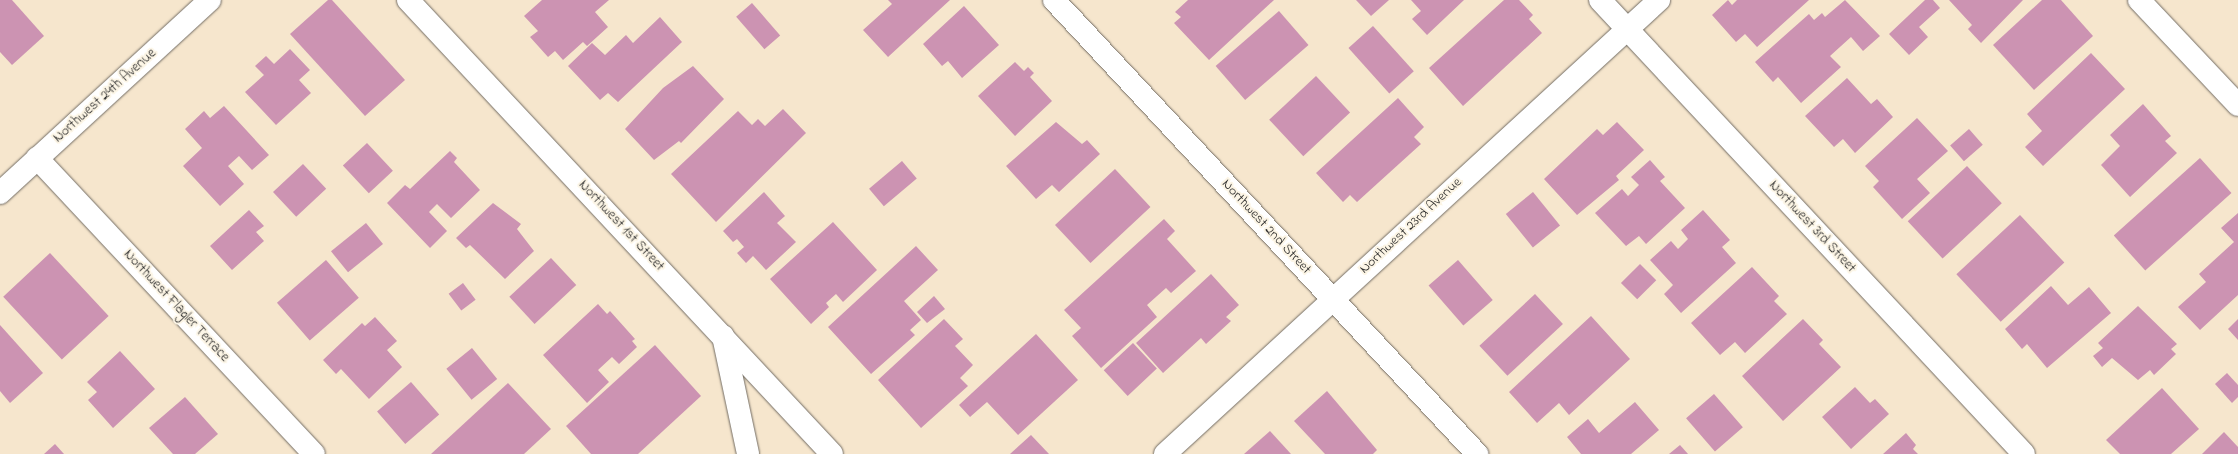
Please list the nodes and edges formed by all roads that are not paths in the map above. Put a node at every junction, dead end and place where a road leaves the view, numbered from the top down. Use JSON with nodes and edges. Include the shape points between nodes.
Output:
{"nodes":[{"id":1,"x":210,"y":0,"type":"edge"},
{"id":2,"x":408,"y":0,"type":"edge"},
{"id":3,"x":1054,"y":0,"type":"edge"},
{"id":4,"x":1600,"y":0,"type":"edge"},
{"id":5,"x":1659,"y":0,"type":"edge"},
{"id":6,"x":2139,"y":0,"type":"edge"},
{"id":7,"x":1627,"y":29,"type":"junction"},
{"id":8,"x":2238,"y":105,"type":"edge"},
{"id":9,"x":37,"y":158,"type":"junction"},
{"id":10,"x":0,"y":193,"type":"edge"},
{"id":11,"x":1333,"y":298,"type":"junction"},
{"id":12,"x":723,"y":335,"type":"junction"},
{"id":13,"x":812,"y":432,"type":"junction"},
{"id":14,"x":314,"y":454,"type":"edge"},
{"id":15,"x":748,"y":454,"type":"edge"},
{"id":16,"x":815,"y":454,"type":"edge"},
{"id":17,"x":832,"y":454,"type":"edge"},
{"id":18,"x":1165,"y":454,"type":"edge"},
{"id":19,"x":1477,"y":454,"type":"edge"},
{"id":20,"x":2024,"y":454,"type":"edge"}],
"edges":[{"from":1,"to":9,"type":"street","name":"Northwest 24th Avenue"},
{"from":2,"to":12,"type":"street","name":"Northwest 1st Street"},
{"from":3,"to":11,"type":"street","name":"Northwest 2nd Street"},
{"from":4,"to":7,"type":"street","name":"Northwest 3rd Street"},
{"from":5,"to":7,"type":"street","name":"Northwest 23rd Avenue"},
{"from":6,"to":8,"type":"street"},
{"from":7,"to":11,"type":"street","name":"Northwest 23rd Avenue"},
{"from":7,"to":20,"type":"street","name":"Northwest 3rd Street"},
{"from":9,"to":10,"type":"street","name":"Northwest 24th Avenue"},
{"from":9,"to":14,"type":"street","name":"Northwest Flagler Terrace"},
{"from":11,"to":18,"type":"street","name":"Northwest 23rd Avenue"},
{"from":11,"to":19,"type":"street","name":"Northwest 2nd Street"},
{"from":12,"to":13,"type":"street","name":"Northwest 1st Street"},
{"from":12,"to":15,"type":"street"},
{"from":13,"to":16,"type":"street"},
{"from":13,"to":17,"type":"street","name":"Northwest 1st Street"}]}
